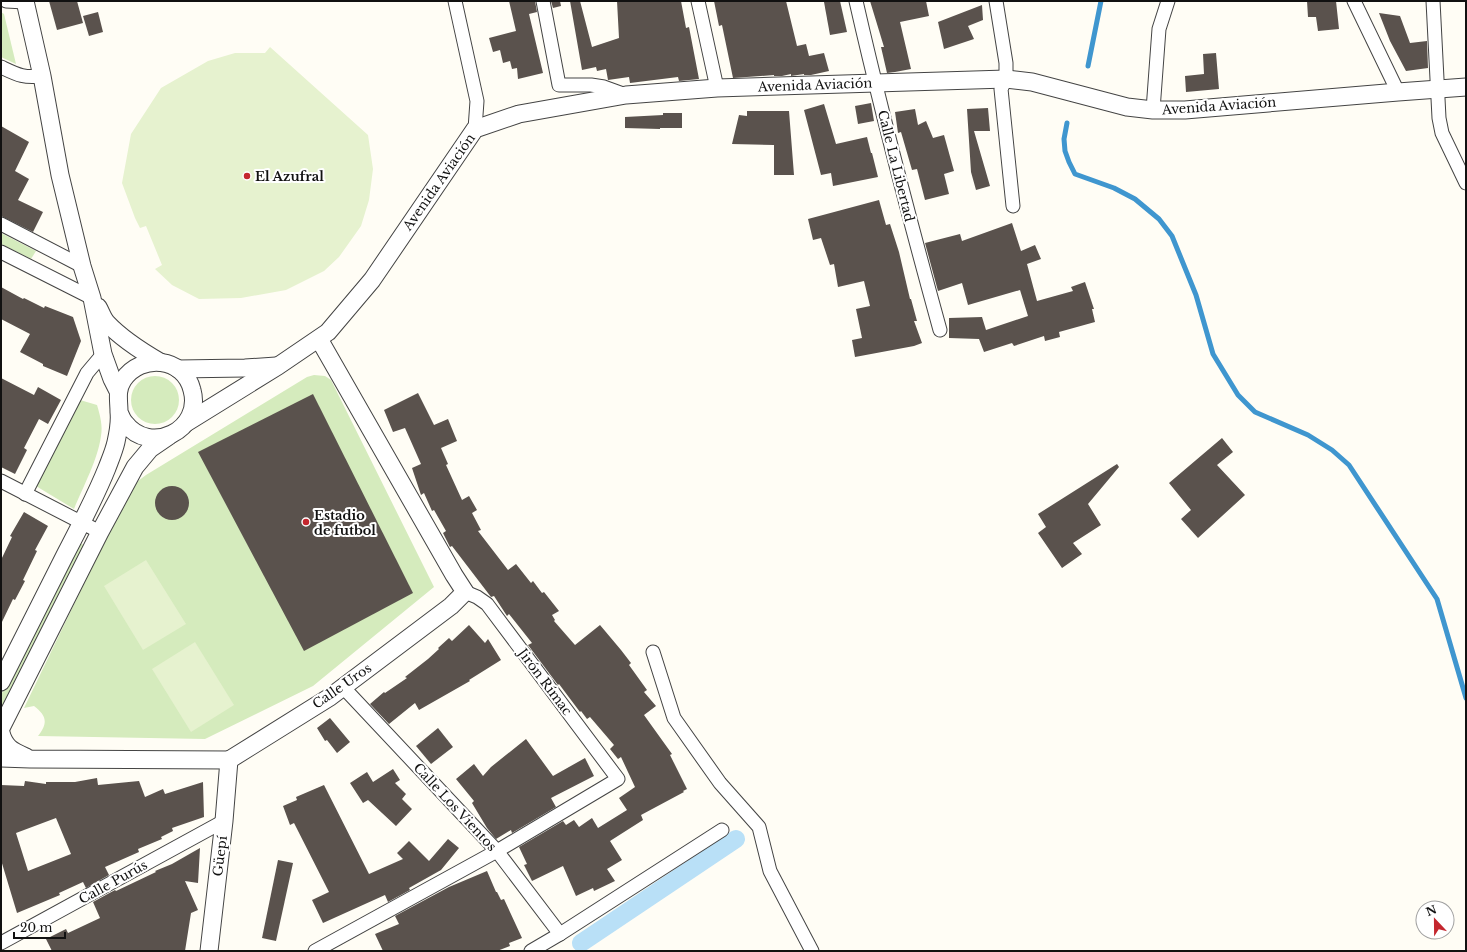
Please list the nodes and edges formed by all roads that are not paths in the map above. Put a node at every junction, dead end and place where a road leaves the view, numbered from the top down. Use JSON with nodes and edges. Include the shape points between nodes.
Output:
{"nodes":[{"id":1,"x":6,"y":1,"type":"edge"},
{"id":2,"x":25,"y":1,"type":"edge"},
{"id":3,"x":455,"y":1,"type":"edge"},
{"id":4,"x":543,"y":1,"type":"edge"},
{"id":5,"x":698,"y":1,"type":"edge"},
{"id":6,"x":856,"y":1,"type":"edge"},
{"id":7,"x":996,"y":1,"type":"edge"},
{"id":8,"x":1168,"y":1,"type":"edge"},
{"id":9,"x":1354,"y":1,"type":"edge"},
{"id":10,"x":1433,"y":1,"type":"edge"},
{"id":11,"x":1,"y":67,"type":"edge"},
{"id":12,"x":42,"y":76,"type":"junction"},
{"id":13,"x":1006,"y":79,"type":"junction"},
{"id":14,"x":875,"y":84,"type":"junction"},
{"id":15,"x":1466,"y":87,"type":"edge"},
{"id":16,"x":717,"y":88,"type":"junction"},
{"id":17,"x":1437,"y":89,"type":"junction"},
{"id":18,"x":1398,"y":92,"type":"junction"},
{"id":19,"x":626,"y":95,"type":"junction"},
{"id":20,"x":1153,"y":110,"type":"junction"},
{"id":21,"x":475,"y":129,"type":"junction"},
{"id":22,"x":1466,"y":183,"type":"edge"},
{"id":23,"x":1013,"y":206,"type":"dead end"},
{"id":24,"x":1,"y":224,"type":"edge"},
{"id":25,"x":1,"y":252,"type":"edge"},
{"id":26,"x":82,"y":266,"type":"junction"},
{"id":27,"x":92,"y":298,"type":"junction"},
{"id":28,"x":940,"y":330,"type":"dead end"},
{"id":29,"x":319,"y":339,"type":"junction"},
{"id":30,"x":103,"y":354,"type":"junction"},
{"id":31,"x":160,"y":362,"type":"junction"},
{"id":32,"x":278,"y":366,"type":"junction"},
{"id":33,"x":178,"y":369,"type":"junction"},
{"id":34,"x":118,"y":391,"type":"junction"},
{"id":35,"x":119,"y":412,"type":"junction"},
{"id":36,"x":186,"y":423,"type":"junction"},
{"id":37,"x":169,"y":436,"type":"junction"},
{"id":38,"x":1,"y":481,"type":"edge"},
{"id":39,"x":25,"y":494,"type":"junction"},
{"id":40,"x":82,"y":523,"type":"junction"},
{"id":41,"x":100,"y":532,"type":"junction"},
{"id":42,"x":465,"y":592,"type":"junction"},
{"id":43,"x":653,"y":652,"type":"dead end"},
{"id":44,"x":1,"y":682,"type":"edge"},
{"id":45,"x":343,"y":687,"type":"junction"},
{"id":46,"x":1,"y":728,"type":"edge"},
{"id":47,"x":1,"y":733,"type":"edge"},
{"id":48,"x":1,"y":758,"type":"edge"},
{"id":49,"x":30,"y":759,"type":"junction"},
{"id":50,"x":229,"y":760,"type":"junction"},
{"id":51,"x":224,"y":821,"type":"junction"},
{"id":52,"x":722,"y":830,"type":"dead end"},
{"id":53,"x":497,"y":851,"type":"junction"},
{"id":54,"x":560,"y":934,"type":"junction"},
{"id":55,"x":1,"y":943,"type":"edge"},
{"id":56,"x":209,"y":951,"type":"edge"},
{"id":57,"x":315,"y":951,"type":"edge"},
{"id":58,"x":531,"y":951,"type":"edge"},
{"id":59,"x":812,"y":951,"type":"edge"}],
"edges":[{"from":1,"to":2,"type":"street"},
{"from":2,"to":12,"type":"street"},
{"from":3,"to":21,"type":"street","via":[[477,101]]},
{"from":4,"to":19,"type":"street","via":[[559,85],[591,85]]},
{"from":5,"to":16,"type":"street"},
{"from":6,"to":14,"type":"street","name":"Calle La Libertad"},
{"from":7,"to":13,"type":"street","via":[[1006,63]]},
{"from":8,"to":20,"type":"street","via":[[1159,29]]},
{"from":9,"to":18,"type":"street"},
{"from":10,"to":17,"type":"street"},
{"from":11,"to":12,"type":"street","via":[[28,78]]},
{"from":12,"to":26,"type":"street","via":[[60,175]]},
{"from":13,"to":14,"type":"street","name":"Avenida Aviación"},
{"from":13,"to":20,"type":"street","name":"Avenida Aviación","via":[[1032,82],[1127,107]]},
{"from":13,"to":23,"type":"street","via":[[1001,89]]},
{"from":14,"to":16,"type":"street","name":"Avenida Aviación"},
{"from":14,"to":28,"type":"street","name":"Calle La Libertad"},
{"from":15,"to":17,"type":"street","name":"Avenida Aviación"},
{"from":16,"to":19,"type":"street","name":"Avenida Aviación"},
{"from":17,"to":18,"type":"street","name":"Avenida Aviación"},
{"from":17,"to":22,"type":"street","via":[[1438,118],[1442,133]]},
{"from":18,"to":20,"type":"street","name":"Avenida Aviación","via":[[1184,110]]},
{"from":19,"to":21,"type":"street","name":"Avenida Aviación","via":[[519,114]]},
{"from":21,"to":29,"type":"street","name":"Avenida Aviación","via":[[372,280],[328,332]]},
{"from":24,"to":26,"type":"street"},
{"from":25,"to":27,"type":"street"},
{"from":26,"to":27,"type":"street"},
{"from":27,"to":30,"type":"street"},
{"from":27,"to":31,"type":"street","via":[[106,322],[122,337]]},
{"from":29,"to":32,"type":"street","name":"Avenida Aviación"},
{"from":29,"to":42,"type":"street"},
{"from":30,"to":34,"type":"street"},
{"from":30,"to":39,"type":"street","via":[[87,373]]},
{"from":31,"to":33,"type":"street"},
{"from":31,"to":34,"type":"street","via":[[138,366],[129,372]]},
{"from":32,"to":33,"type":"street"},
{"from":32,"to":36,"type":"street","name":"Avenida Aviación"},
{"from":33,"to":36,"type":"street","via":[[192,388],[194,400],[192,412]]},
{"from":34,"to":35,"type":"street"},
{"from":35,"to":37,"type":"street","via":[[125,423],[145,437]]},
{"from":35,"to":40,"type":"street","via":[[116,442]]},
{"from":36,"to":37,"type":"street"},
{"from":37,"to":41,"type":"street","via":[[150,450],[135,466]]},
{"from":38,"to":39,"type":"street"},
{"from":39,"to":40,"type":"street"},
{"from":40,"to":41,"type":"street"},
{"from":40,"to":44,"type":"street"},
{"from":41,"to":46,"type":"street"},
{"from":42,"to":45,"type":"street","name":"Calle Uros","via":[[451,606]]},
{"from":42,"to":53,"type":"street","name":"Jirón Rímac","via":[[487,604],[618,778]]},
{"from":43,"to":59,"type":"street","via":[[674,718],[720,783],[759,827],[770,871]]},
{"from":45,"to":50,"type":"street","name":"Calle Uros"},
{"from":45,"to":53,"type":"street","name":"Calle Los Vientos"},
{"from":47,"to":49,"type":"street","via":[[6,745]]},
{"from":48,"to":49,"type":"street"},
{"from":49,"to":50,"type":"street"},
{"from":50,"to":51,"type":"street","name":"Güepí"},
{"from":51,"to":55,"type":"street","name":"Calle Purús"},
{"from":51,"to":56,"type":"street","name":"Güepí"},
{"from":52,"to":54,"type":"street"},
{"from":53,"to":54,"type":"street","name":"Calle Los Vientos"},
{"from":53,"to":57,"type":"street"},
{"from":54,"to":58,"type":"street"}]}
